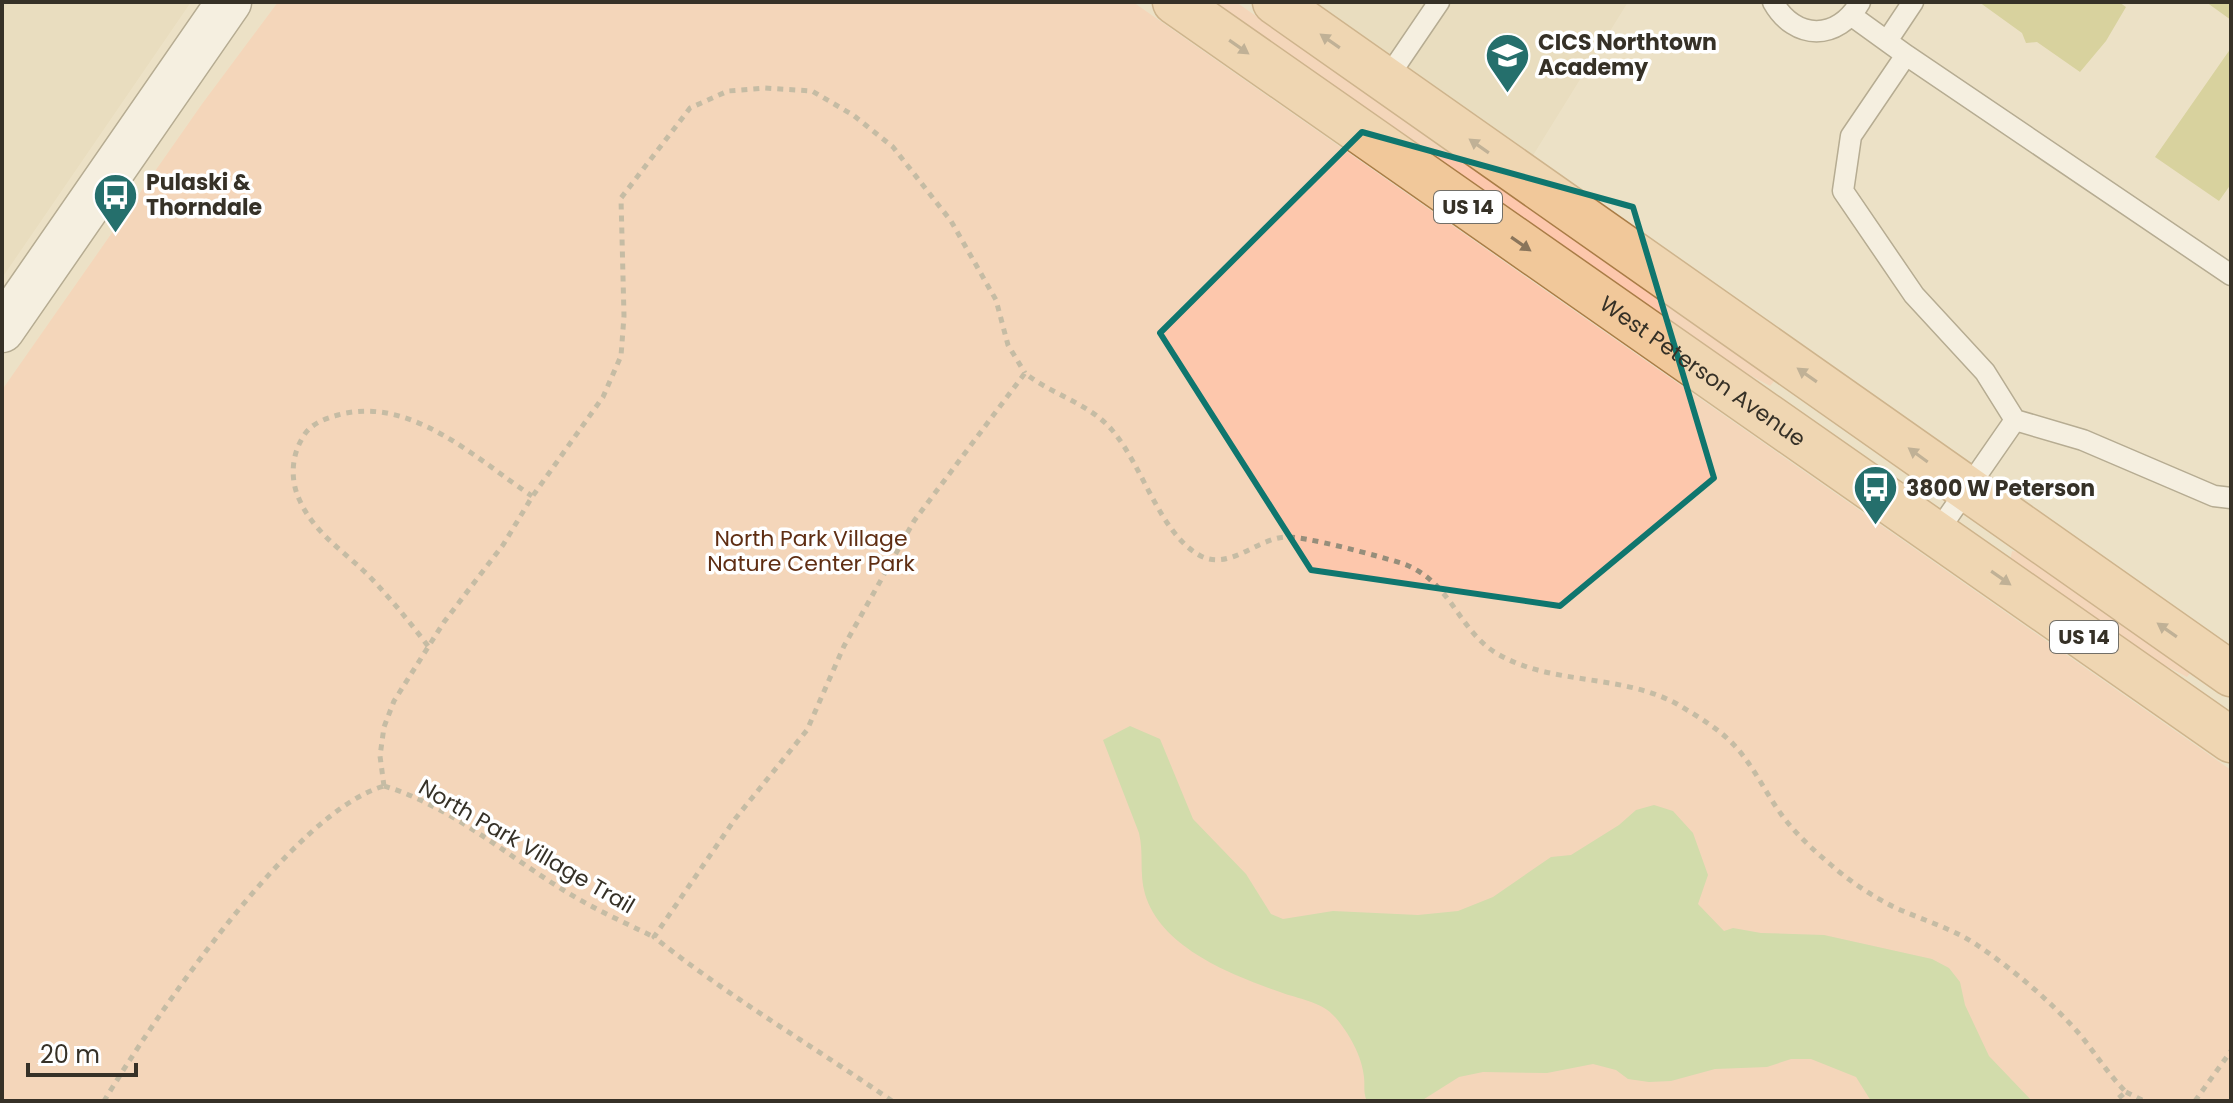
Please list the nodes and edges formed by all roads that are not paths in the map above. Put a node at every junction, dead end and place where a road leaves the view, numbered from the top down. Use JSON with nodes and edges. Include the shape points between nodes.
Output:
{"nodes":[{"id":1,"x":229,"y":2,"type":"edge"},
{"id":2,"x":1175,"y":2,"type":"edge"},
{"id":3,"x":1275,"y":2,"type":"edge"},
{"id":4,"x":1439,"y":2,"type":"edge"},
{"id":5,"x":1773,"y":2,"type":"edge"},
{"id":6,"x":1913,"y":2,"type":"edge"},
{"id":7,"x":1856,"y":9,"type":"edge"},
{"id":8,"x":1887,"y":41,"type":"junction"},
{"id":9,"x":1906,"y":55,"type":"junction"},
{"id":10,"x":1386,"y":80,"type":"junction"},
{"id":11,"x":2231,"y":275,"type":"edge"},
{"id":12,"x":2,"y":330,"type":"edge"},
{"id":13,"x":2015,"y":420,"type":"junction"},
{"id":14,"x":1966,"y":489,"type":"junction"},
{"id":15,"x":2231,"y":498,"type":"edge"},
{"id":16,"x":1936,"y":534,"type":"junction"},
{"id":17,"x":2231,"y":674,"type":"edge"},
{"id":18,"x":2231,"y":740,"type":"edge"}],
"edges":[{"from":1,"to":12,"type":"main road"},
{"from":2,"to":16,"type":"main road","name":"West Peterson Avenue","number":"US 14","one_way":true},
{"from":10,"to":3,"type":"main road","number":"US 14","one_way":true},
{"from":4,"to":10,"type":"lane"},
{"from":5,"to":7,"type":"lane","via":[[1793,27],[1809,32],[1833,29]]},
{"from":6,"to":8,"type":"lane"},
{"from":7,"to":8,"type":"lane"},
{"from":8,"to":9,"type":"lane"},
{"from":9,"to":11,"type":"lane"},
{"from":9,"to":13,"type":"lane","via":[[1851,136],[1843,191],[1914,295],[1985,372]]},
{"from":14,"to":10,"type":"main road","number":"US 14","one_way":true},
{"from":13,"to":14,"type":"lane"},
{"from":13,"to":15,"type":"lane","via":[[2083,440],[2214,496]]},
{"from":14,"to":16,"type":"lane"},
{"from":17,"to":14,"type":"main road","number":"US 14","one_way":true},
{"from":16,"to":18,"type":"main road","name":"West Peterson Avenue","number":"US 14","one_way":true}]}
